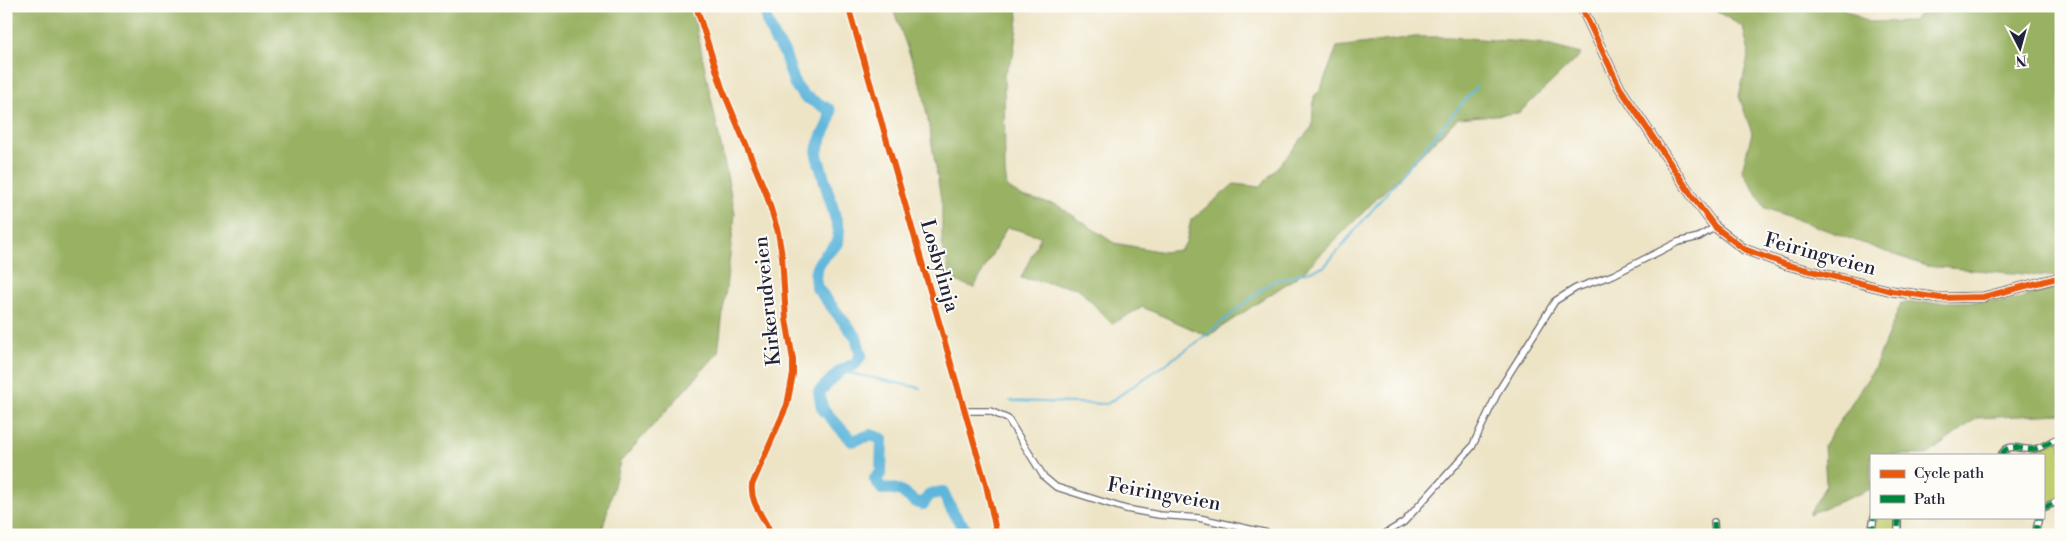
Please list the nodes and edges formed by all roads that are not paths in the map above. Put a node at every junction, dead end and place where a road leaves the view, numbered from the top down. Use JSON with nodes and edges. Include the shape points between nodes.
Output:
{"nodes":[{"id":1,"x":696,"y":6,"type":"edge"},
{"id":2,"x":1580,"y":6,"type":"edge"},
{"id":3,"x":1715,"y":227,"type":"junction"},
{"id":4,"x":2061,"y":278,"type":"edge"},
{"id":5,"x":964,"y":411,"type":"dead end"},
{"id":6,"x":2061,"y":437,"type":"edge"},
{"id":7,"x":2038,"y":452,"type":"edge"},
{"id":8,"x":2002,"y":454,"type":"edge"},
{"id":9,"x":2061,"y":500,"type":"edge"},
{"id":10,"x":2044,"y":508,"type":"edge"},
{"id":11,"x":1874,"y":518,"type":"edge"},
{"id":12,"x":1898,"y":518,"type":"edge"},
{"id":13,"x":2039,"y":518,"type":"edge"},
{"id":14,"x":1714,"y":522,"type":"dead end"},
{"id":15,"x":771,"y":535,"type":"edge"},
{"id":16,"x":1277,"y":535,"type":"edge"},
{"id":17,"x":1383,"y":535,"type":"edge"},
{"id":18,"x":1715,"y":535,"type":"edge"},
{"id":19,"x":1871,"y":535,"type":"edge"},
{"id":20,"x":1898,"y":535,"type":"edge"},
{"id":21,"x":2035,"y":535,"type":"edge"}],
"edges":[{"from":1,"to":15,"type":"street","name":"Kirkerudveien","via":[[722,88],[766,193],[782,256],[793,374],[787,405],[752,485],[758,511]]},
{"from":2,"to":3,"type":"street","name":"Feiringveien","via":[[1624,94]]},
{"from":3,"to":4,"type":"street","name":"Feiringveien","via":[[1744,249],[1771,261],[1916,296],[1983,297]]},
{"from":3,"to":17,"type":"street","via":[[1614,275],[1576,288],[1555,301],[1499,390],[1472,447],[1404,522]]},
{"from":5,"to":16,"type":"street","name":"Feiringveien","via":[[990,411],[1008,419],[1044,477],[1056,487],[1126,509],[1199,518]]},
{"from":6,"to":7,"type":"street","via":[[2047,442]]},
{"from":7,"to":8,"type":"street","via":[[2013,446]]},
{"from":9,"to":10,"type":"street"},
{"from":11,"to":19,"type":"street"},
{"from":12,"to":20,"type":"street"},
{"from":13,"to":21,"type":"street"},
{"from":14,"to":18,"type":"street"}]}
